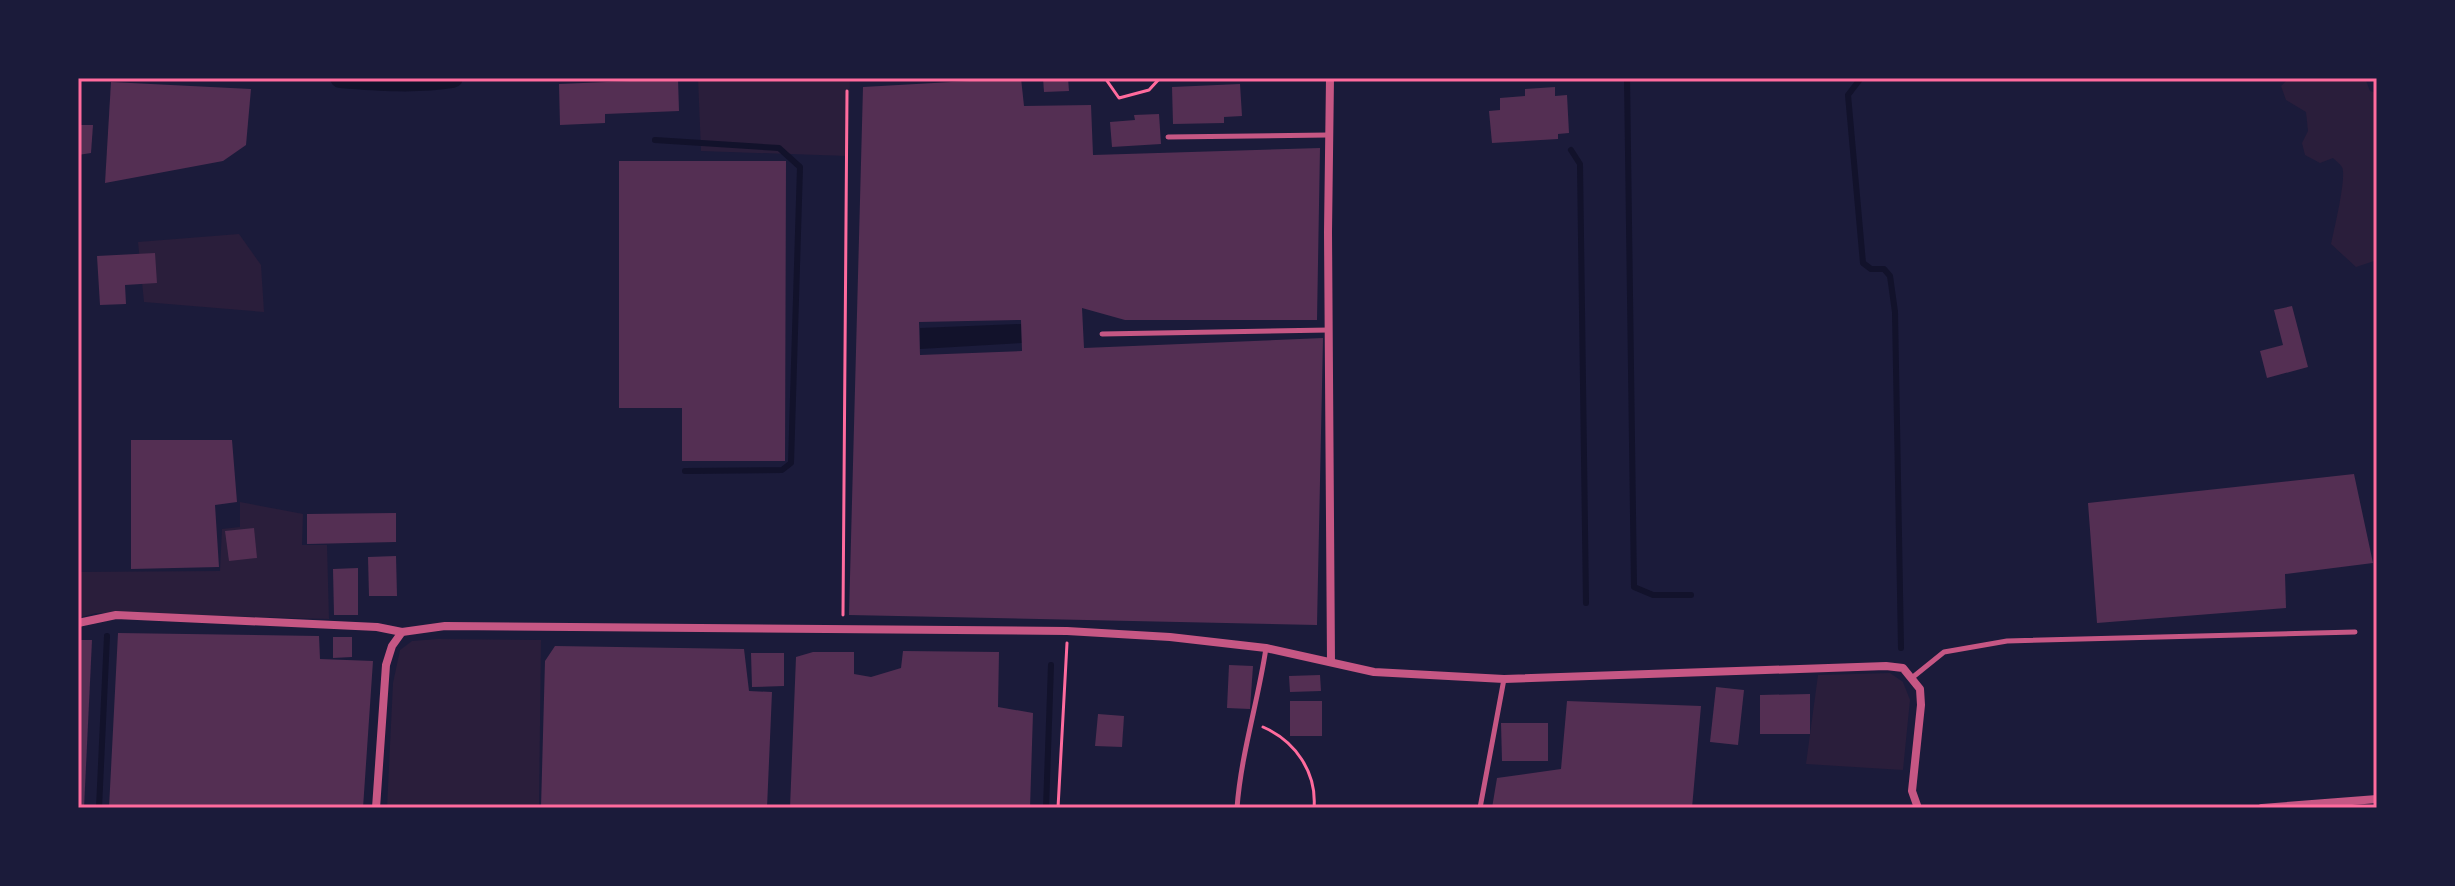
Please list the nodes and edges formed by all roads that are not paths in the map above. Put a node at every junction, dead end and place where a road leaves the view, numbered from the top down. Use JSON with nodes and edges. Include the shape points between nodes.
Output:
{"nodes":[{"id":1,"x":1330,"y":78,"type":"edge"},
{"id":2,"x":1329,"y":135,"type":"junction"},
{"id":3,"x":1168,"y":137,"type":"dead end"},
{"id":4,"x":1330,"y":330,"type":"junction"},
{"id":5,"x":1102,"y":334,"type":"dead end"},
{"id":6,"x":78,"y":623,"type":"edge"},
{"id":7,"x":402,"y":632,"type":"junction"},
{"id":8,"x":2355,"y":632,"type":"dead end"},
{"id":9,"x":1266,"y":648,"type":"junction"},
{"id":10,"x":1331,"y":662,"type":"junction"},
{"id":11,"x":1913,"y":677,"type":"junction"},
{"id":12,"x":1504,"y":679,"type":"junction"},
{"id":13,"x":2377,"y":799,"type":"edge"},
{"id":14,"x":376,"y":808,"type":"edge"},
{"id":15,"x":1237,"y":808,"type":"edge"},
{"id":16,"x":1480,"y":808,"type":"edge"},
{"id":17,"x":1918,"y":808,"type":"edge"},
{"id":18,"x":2262,"y":808,"type":"edge"}],
"edges":[{"from":1,"to":2,"type":"street"},
{"from":2,"to":3,"type":"lane"},
{"from":2,"to":4,"type":"street"},
{"from":4,"to":5,"type":"lane"},
{"from":4,"to":10,"type":"street"},
{"from":6,"to":7,"type":"street","via":[[116,615]]},
{"from":7,"to":9,"type":"street","via":[[445,626],[1067,631]]},
{"from":7,"to":14,"type":"street","via":[[386,665]]},
{"from":8,"to":11,"type":"lane","via":[[2007,641],[1944,652]]},
{"from":9,"to":10,"type":"street"},
{"from":9,"to":15,"type":"lane"},
{"from":10,"to":12,"type":"street","via":[[1374,672]]},
{"from":11,"to":12,"type":"street","via":[[1903,668],[1886,666]]},
{"from":11,"to":17,"type":"street","via":[[1921,705],[1912,791]]},
{"from":12,"to":16,"type":"lane"},
{"from":13,"to":18,"type":"street"}]}
